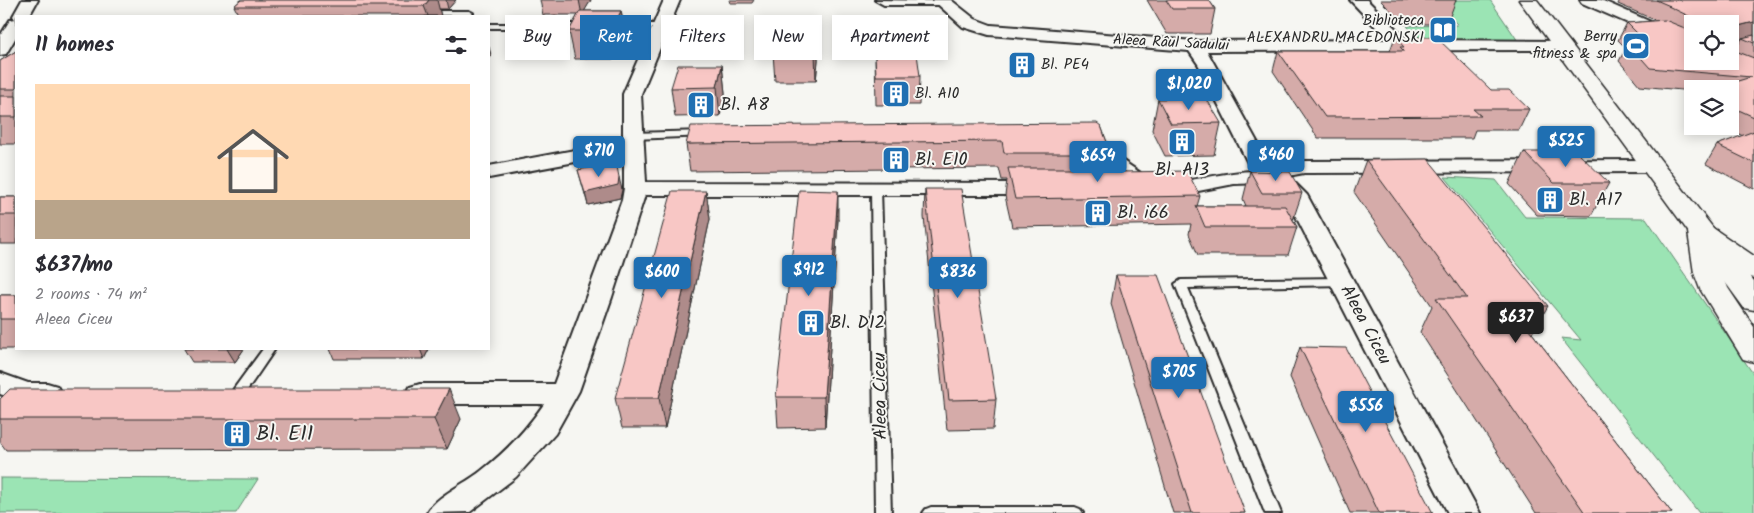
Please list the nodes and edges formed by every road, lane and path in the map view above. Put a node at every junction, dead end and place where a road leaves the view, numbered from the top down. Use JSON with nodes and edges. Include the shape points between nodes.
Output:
{"nodes":[{"id":1,"x":30,"y":0,"type":"edge"},
{"id":2,"x":672,"y":0,"type":"edge"},
{"id":3,"x":879,"y":0,"type":"edge"},
{"id":4,"x":1358,"y":0,"type":"edge"},
{"id":5,"x":1528,"y":0,"type":"edge"},
{"id":6,"x":1588,"y":0,"type":"edge"},
{"id":7,"x":942,"y":1,"type":"edge"},
{"id":8,"x":420,"y":13,"type":"edge"},
{"id":9,"x":22,"y":15,"type":"edge"},
{"id":10,"x":468,"y":15,"type":"edge"},
{"id":11,"x":15,"y":26,"type":"edge"},
{"id":12,"x":490,"y":26,"type":"edge"},
{"id":13,"x":580,"y":26,"type":"edge"},
{"id":14,"x":651,"y":26,"type":"edge"},
{"id":15,"x":660,"y":26,"type":"junction"},
{"id":16,"x":1684,"y":42,"type":"edge"},
{"id":17,"x":1401,"y":44,"type":"junction"},
{"id":18,"x":1562,"y":45,"type":"junction"},
{"id":19,"x":1195,"y":46,"type":"junction"},
{"id":20,"x":0,"y":50,"type":"edge"},
{"id":21,"x":711,"y":133,"type":"edge"},
{"id":22,"x":1088,"y":140,"type":"edge"},
{"id":23,"x":633,"y":141,"type":"junction"},
{"id":24,"x":1653,"y":166,"type":"junction"},
{"id":25,"x":490,"y":172,"type":"edge"},
{"id":26,"x":1266,"y":177,"type":"junction"},
{"id":27,"x":635,"y":188,"type":"junction"},
{"id":28,"x":1156,"y":188,"type":"junction"},
{"id":29,"x":876,"y":189,"type":"junction"},
{"id":30,"x":1058,"y":189,"type":"edge"},
{"id":31,"x":1126,"y":189,"type":"edge"},
{"id":32,"x":1701,"y":232,"type":"junction"},
{"id":33,"x":1754,"y":268,"type":"edge"},
{"id":34,"x":1342,"y":282,"type":"junction"},
{"id":35,"x":1754,"y":301,"type":"edge"},
{"id":36,"x":268,"y":350,"type":"edge"},
{"id":37,"x":1754,"y":350,"type":"edge"},
{"id":38,"x":0,"y":383,"type":"edge"},
{"id":39,"x":73,"y":393,"type":"edge"},
{"id":40,"x":208,"y":393,"type":"edge"},
{"id":41,"x":238,"y":393,"type":"junction"},
{"id":42,"x":267,"y":393,"type":"edge"},
{"id":43,"x":396,"y":394,"type":"edge"},
{"id":44,"x":564,"y":394,"type":"junction"},
{"id":45,"x":448,"y":513,"type":"edge"},
{"id":46,"x":884,"y":513,"type":"edge"},
{"id":47,"x":931,"y":513,"type":"edge"},
{"id":48,"x":1075,"y":513,"type":"edge"},
{"id":49,"x":1273,"y":513,"type":"edge"},
{"id":50,"x":1464,"y":513,"type":"edge"}],
"edges":[{"from":1,"to":9,"type":"street"},
{"from":2,"to":15,"type":"street"},
{"from":3,"to":7,"type":"lane"},
{"from":4,"to":17,"type":"street"},
{"from":5,"to":18,"type":"main road"},
{"from":6,"to":16,"type":"street"},
{"from":7,"to":19,"type":"street","name":"Aleea Râul Sadului","via":[[970,23],[989,30]]},
{"from":8,"to":10,"type":"lane"},
{"from":11,"to":20,"type":"street"},
{"from":12,"to":13,"type":"lane"},
{"from":14,"to":15,"type":"lane"},
{"from":15,"to":23,"type":"street","via":[[632,94]]},
{"from":17,"to":18,"type":"street","name":"Aleea Râul Sadului"},
{"from":17,"to":19,"type":"street","name":"Aleea Râul Sadului"},
{"from":18,"to":24,"type":"main road"},
{"from":19,"to":26,"type":"street"},
{"from":21,"to":23,"type":"lane"},
{"from":22,"to":28,"type":"lane"},
{"from":23,"to":25,"type":"street"},
{"from":23,"to":27,"type":"street"},
{"from":24,"to":26,"type":"street","name":"Aleea Ciceu","via":[[1304,167]]},
{"from":24,"to":32,"type":"main road"},
{"from":26,"to":28,"type":"street","name":"Aleea Ciceu"},
{"from":26,"to":34,"type":"street","name":"Aleea Ciceu","via":[[1296,195]]},
{"from":27,"to":29,"type":"street"},
{"from":27,"to":44,"type":"street"},
{"from":28,"to":31,"type":"street","name":"Aleea Ciceu"},
{"from":29,"to":30,"type":"street"},
{"from":29,"to":46,"type":"lane","name":"Aleea Ciceu"},
{"from":32,"to":33,"type":"main road"},
{"from":32,"to":35,"type":"main road"},
{"from":32,"to":37,"type":"main road","via":[[1714,289]]},
{"from":34,"to":49,"type":"lane","via":[[1181,284]]},
{"from":34,"to":50,"type":"street","name":"Aleea Ciceu"},
{"from":36,"to":41,"type":"lane"},
{"from":38,"to":39,"type":"street","via":[[26,393]]},
{"from":40,"to":41,"type":"street"},
{"from":41,"to":42,"type":"street"},
{"from":43,"to":44,"type":"street"},
{"from":44,"to":45,"type":"street","via":[[544,426],[514,459]]},
{"from":47,"to":48,"type":"lane"}]}
